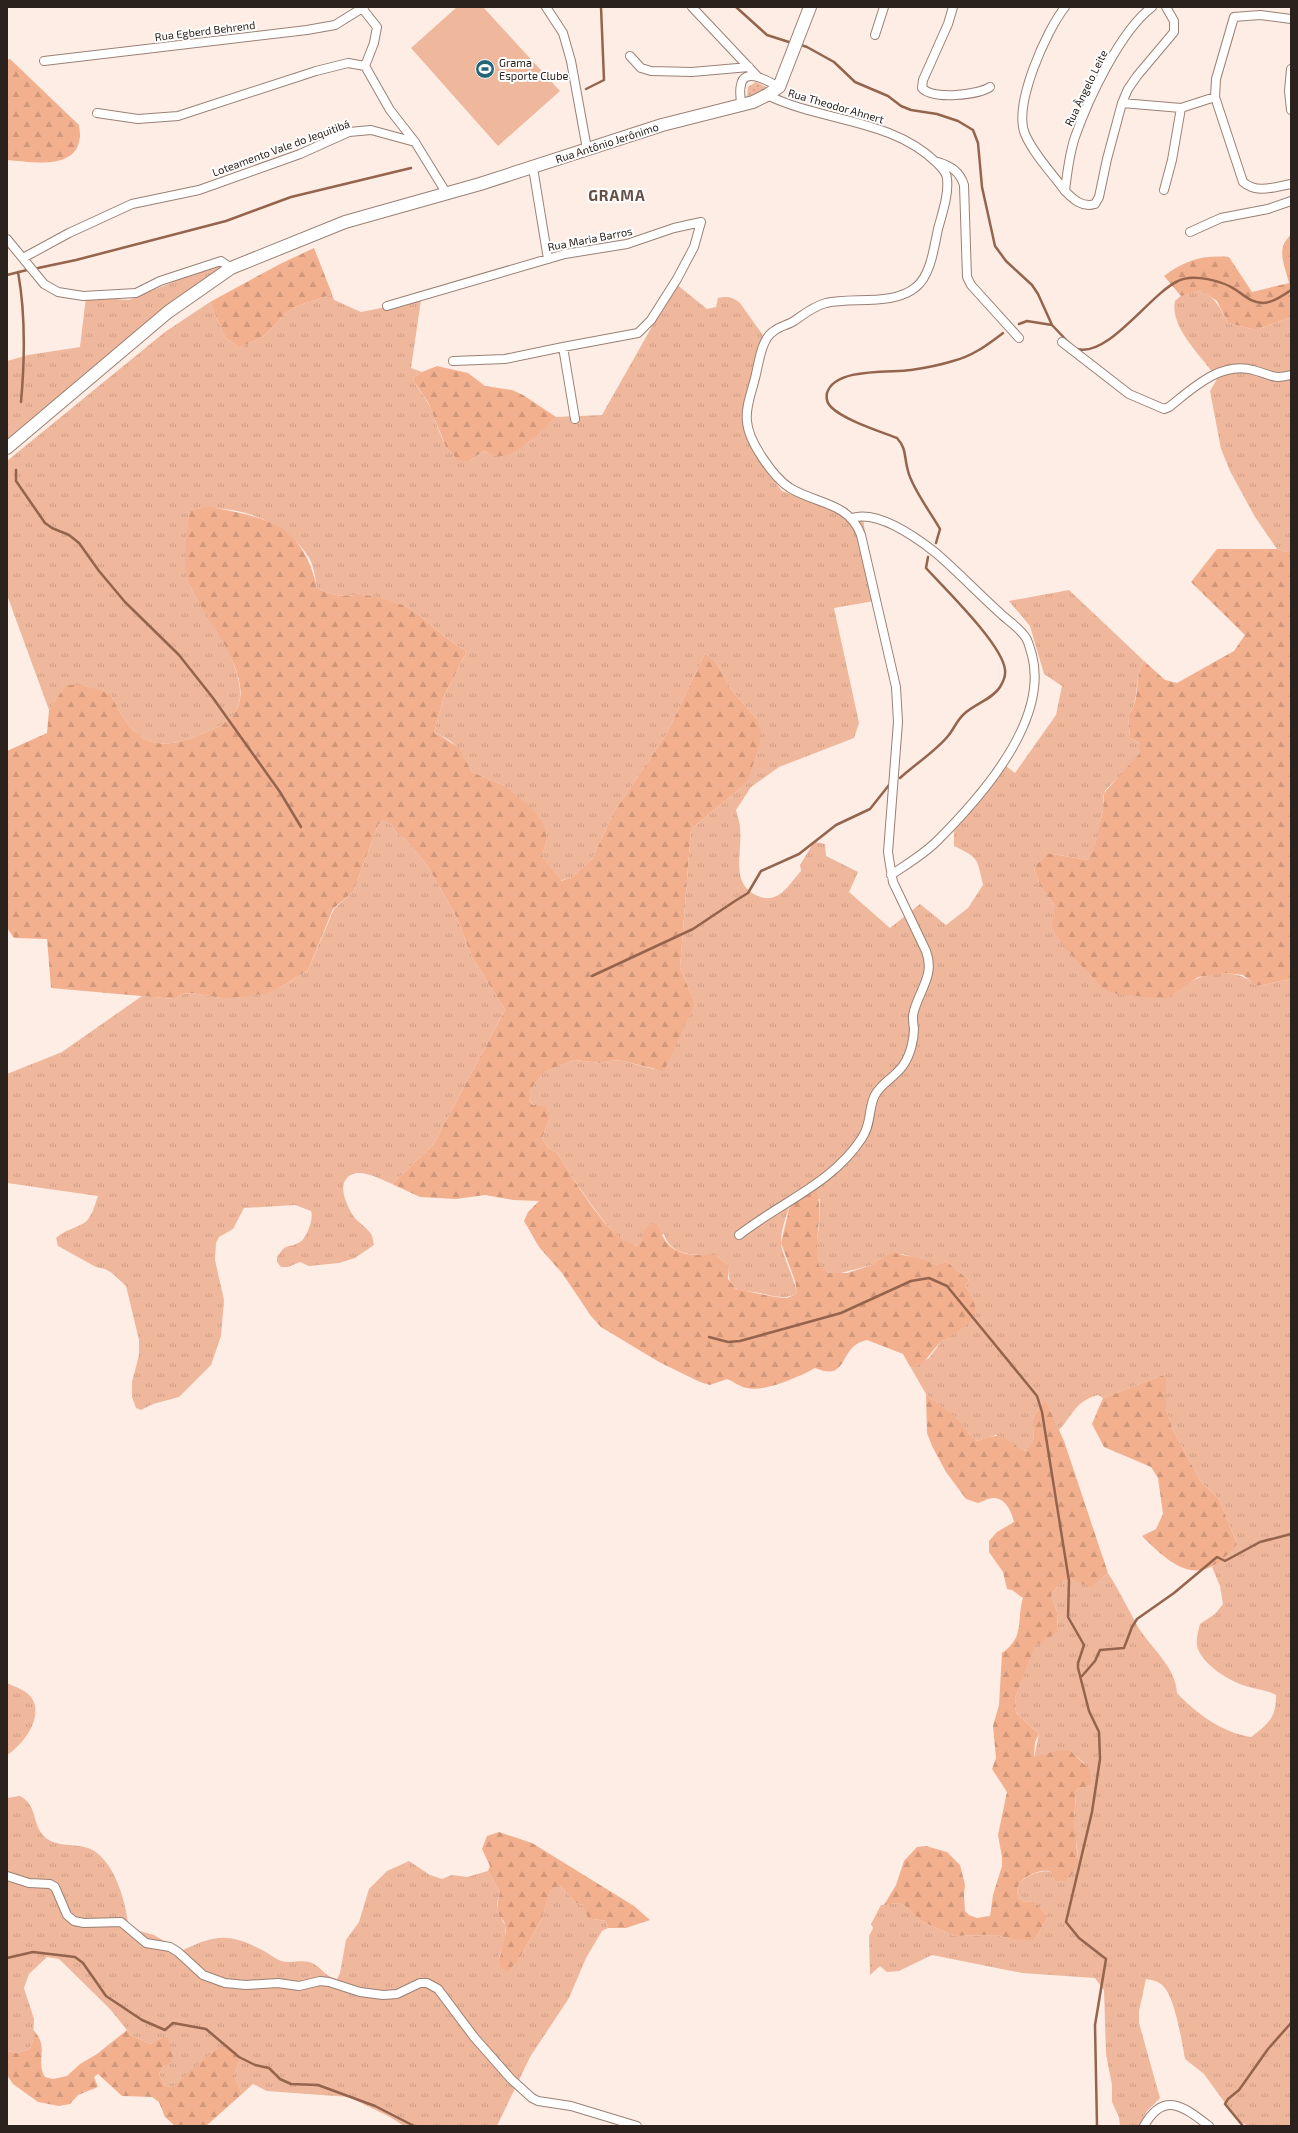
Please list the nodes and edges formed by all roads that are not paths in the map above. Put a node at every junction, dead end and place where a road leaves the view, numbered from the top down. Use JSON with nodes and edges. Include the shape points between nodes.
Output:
{"nodes":[{"id":1,"x":546,"y":7,"type":"edge"},
{"id":2,"x":692,"y":7,"type":"edge"},
{"id":3,"x":810,"y":7,"type":"edge"},
{"id":4,"x":884,"y":7,"type":"edge"},
{"id":5,"x":953,"y":7,"type":"edge"},
{"id":6,"x":1065,"y":7,"type":"edge"},
{"id":7,"x":1152,"y":7,"type":"edge"},
{"id":8,"x":1166,"y":7,"type":"edge"},
{"id":9,"x":363,"y":8,"type":"edge"},
{"id":10,"x":1291,"y":19,"type":"edge"},
{"id":11,"x":875,"y":35,"type":"dead end"},
{"id":12,"x":630,"y":56,"type":"dead end"},
{"id":13,"x":44,"y":61,"type":"dead end"},
{"id":14,"x":365,"y":66,"type":"junction"},
{"id":15,"x":749,"y":67,"type":"junction"},
{"id":16,"x":1291,"y":69,"type":"edge"},
{"id":17,"x":757,"y":76,"type":"junction"},
{"id":18,"x":779,"y":87,"type":"junction"},
{"id":19,"x":990,"y":87,"type":"dead end"},
{"id":20,"x":767,"y":96,"type":"junction"},
{"id":21,"x":1215,"y":97,"type":"junction"},
{"id":22,"x":1122,"y":103,"type":"junction"},
{"id":23,"x":741,"y":104,"type":"junction"},
{"id":24,"x":1180,"y":108,"type":"junction"},
{"id":25,"x":1291,"y":110,"type":"edge"},
{"id":26,"x":97,"y":113,"type":"dead end"},
{"id":27,"x":415,"y":142,"type":"junction"},
{"id":28,"x":586,"y":149,"type":"junction"},
{"id":29,"x":934,"y":160,"type":"junction"},
{"id":30,"x":533,"y":168,"type":"junction"},
{"id":31,"x":1291,"y":184,"type":"edge"},
{"id":32,"x":1164,"y":190,"type":"dead end"},
{"id":33,"x":1065,"y":191,"type":"junction"},
{"id":34,"x":448,"y":194,"type":"junction"},
{"id":35,"x":1291,"y":201,"type":"edge"},
{"id":36,"x":1190,"y":232,"type":"dead end"},
{"id":37,"x":7,"y":239,"type":"edge"},
{"id":38,"x":23,"y":258,"type":"junction"},
{"id":39,"x":548,"y":258,"type":"junction"},
{"id":40,"x":231,"y":268,"type":"junction"},
{"id":41,"x":387,"y":306,"type":"dead end"},
{"id":42,"x":1019,"y":338,"type":"dead end"},
{"id":43,"x":1062,"y":342,"type":"dead end"},
{"id":44,"x":563,"y":346,"type":"junction"},
{"id":45,"x":453,"y":361,"type":"dead end"},
{"id":46,"x":1291,"y":375,"type":"edge"},
{"id":47,"x":575,"y":419,"type":"dead end"},
{"id":48,"x":7,"y":448,"type":"edge"},
{"id":49,"x":852,"y":518,"type":"junction"},
{"id":50,"x":891,"y":875,"type":"junction"},
{"id":51,"x":739,"y":1235,"type":"dead end"},
{"id":52,"x":7,"y":1876,"type":"edge"},
{"id":53,"x":637,"y":2126,"type":"edge"},
{"id":54,"x":1144,"y":2126,"type":"edge"},
{"id":55,"x":1209,"y":2126,"type":"edge"}],
"edges":[{"from":1,"to":28,"type":"street","via":[[563,33],[571,61]]},
{"from":2,"to":15,"type":"street"},
{"from":3,"to":18,"type":"main road"},
{"from":4,"to":11,"type":"street"},
{"from":5,"to":19,"type":"street","via":[[922,88],[926,92],[953,95],[982,92]]},
{"from":6,"to":33,"type":"street","via":[[1044,40],[1022,111],[1026,135]]},
{"from":7,"to":33,"type":"street","name":"Rua Ângelo Leite","via":[[1138,18],[1128,32],[1088,106],[1072,149]]},
{"from":8,"to":22,"type":"street","via":[[1174,21],[1174,32],[1132,82]]},
{"from":9,"to":13,"type":"street","name":"Rua Egberd Behrend","via":[[335,25],[307,30]]},
{"from":9,"to":14,"type":"street","via":[[378,27]]},
{"from":10,"to":21,"type":"street","via":[[1260,15],[1234,17],[1216,79]]},
{"from":12,"to":15,"type":"street","via":[[641,68],[651,71],[692,72]]},
{"from":14,"to":26,"type":"street","via":[[348,63],[316,71],[178,116],[138,119]]},
{"from":14,"to":27,"type":"street","via":[[390,110]]},
{"from":15,"to":17,"type":"street"},
{"from":16,"to":25,"type":"street"},
{"from":17,"to":18,"type":"street"},
{"from":17,"to":23,"type":"street","via":[[742,80]]},
{"from":18,"to":20,"type":"main road","name":"Rua Antônio Jerônimo"},
{"from":20,"to":23,"type":"main road","name":"Rua Antônio Jerônimo"},
{"from":20,"to":29,"type":"street","name":"Rua Theodor Ahnert","via":[[793,106],[877,128],[904,140]]},
{"from":21,"to":24,"type":"street"},
{"from":21,"to":31,"type":"street","via":[[1240,178],[1250,187],[1257,189]]},
{"from":22,"to":24,"type":"street"},
{"from":22,"to":33,"type":"street","via":[[1097,202],[1086,205]]},
{"from":23,"to":28,"type":"main road","name":"Rua Antônio Jerônimo","via":[[674,121]]},
{"from":24,"to":32,"type":"street","via":[[1172,160]]},
{"from":27,"to":34,"type":"street"},
{"from":27,"to":38,"type":"street","name":"Loteamento Vale do Jequitibá","via":[[371,130],[349,132],[300,154],[199,190],[132,204]]},
{"from":28,"to":30,"type":"main road","name":"Rua Antônio Jerônimo"},
{"from":29,"to":42,"type":"street","via":[[955,170],[964,186],[967,277]]},
{"from":29,"to":49,"type":"street","name":"Rua Theodor Ahnert","via":[[945,172],[947,179],[945,201],[930,260],[918,286],[911,291],[890,297],[826,304],[814,308],[774,330],[766,341],[758,364],[747,414],[748,430],[760,454],[788,487],[844,511]]},
{"from":30,"to":34,"type":"main road","name":"Rua Antônio Jerônimo"},
{"from":30,"to":39,"type":"street"},
{"from":34,"to":40,"type":"main road","name":"Rua Antônio Jerônimo","via":[[417,200],[345,222]]},
{"from":35,"to":36,"type":"street","via":[[1268,209],[1220,218]]},
{"from":37,"to":38,"type":"street"},
{"from":38,"to":40,"type":"street","via":[[44,284],[58,292],[83,296],[136,293],[160,281],[221,261]]},
{"from":39,"to":41,"type":"street","name":"Rua Maria Barros"},
{"from":39,"to":44,"type":"street","name":"Rua Maria Barros","via":[[627,244],[679,226],[701,222],[694,247],[677,279],[659,310],[643,330],[632,335]]},
{"from":40,"to":48,"type":"main road","name":"Rua Antônio Jerônimo","via":[[168,312]]},
{"from":43,"to":46,"type":"street","via":[[1129,394],[1164,409],[1216,374],[1243,368],[1274,378]]},
{"from":44,"to":45,"type":"street","name":"Rua Maria Barros","via":[[505,360]]},
{"from":44,"to":47,"type":"street"},
{"from":49,"to":50,"type":"street","via":[[857,524],[867,556],[898,704],[888,852]]},
{"from":49,"to":50,"type":"street","via":[[866,516],[881,520],[918,539],[940,557],[1026,638],[1036,672],[1030,712],[1015,743],[994,775],[938,840]]},
{"from":50,"to":51,"type":"street","via":[[930,964],[930,972],[913,1014],[912,1043],[905,1063],[875,1095],[865,1132],[832,1173]]},
{"from":52,"to":53,"type":"street","via":[[29,1883],[52,1885],[58,1891],[69,1917],[74,1921],[121,1922],[146,1943],[170,1947],[203,1975],[225,1983],[278,1983],[299,1986],[329,1982],[360,1992],[383,1995],[397,1994],[420,1983],[427,1983],[438,1989],[474,2037],[511,2079],[532,2098],[571,2106]]},
{"from":54,"to":55,"type":"street","via":[[1159,2108],[1173,2104]]}]}
